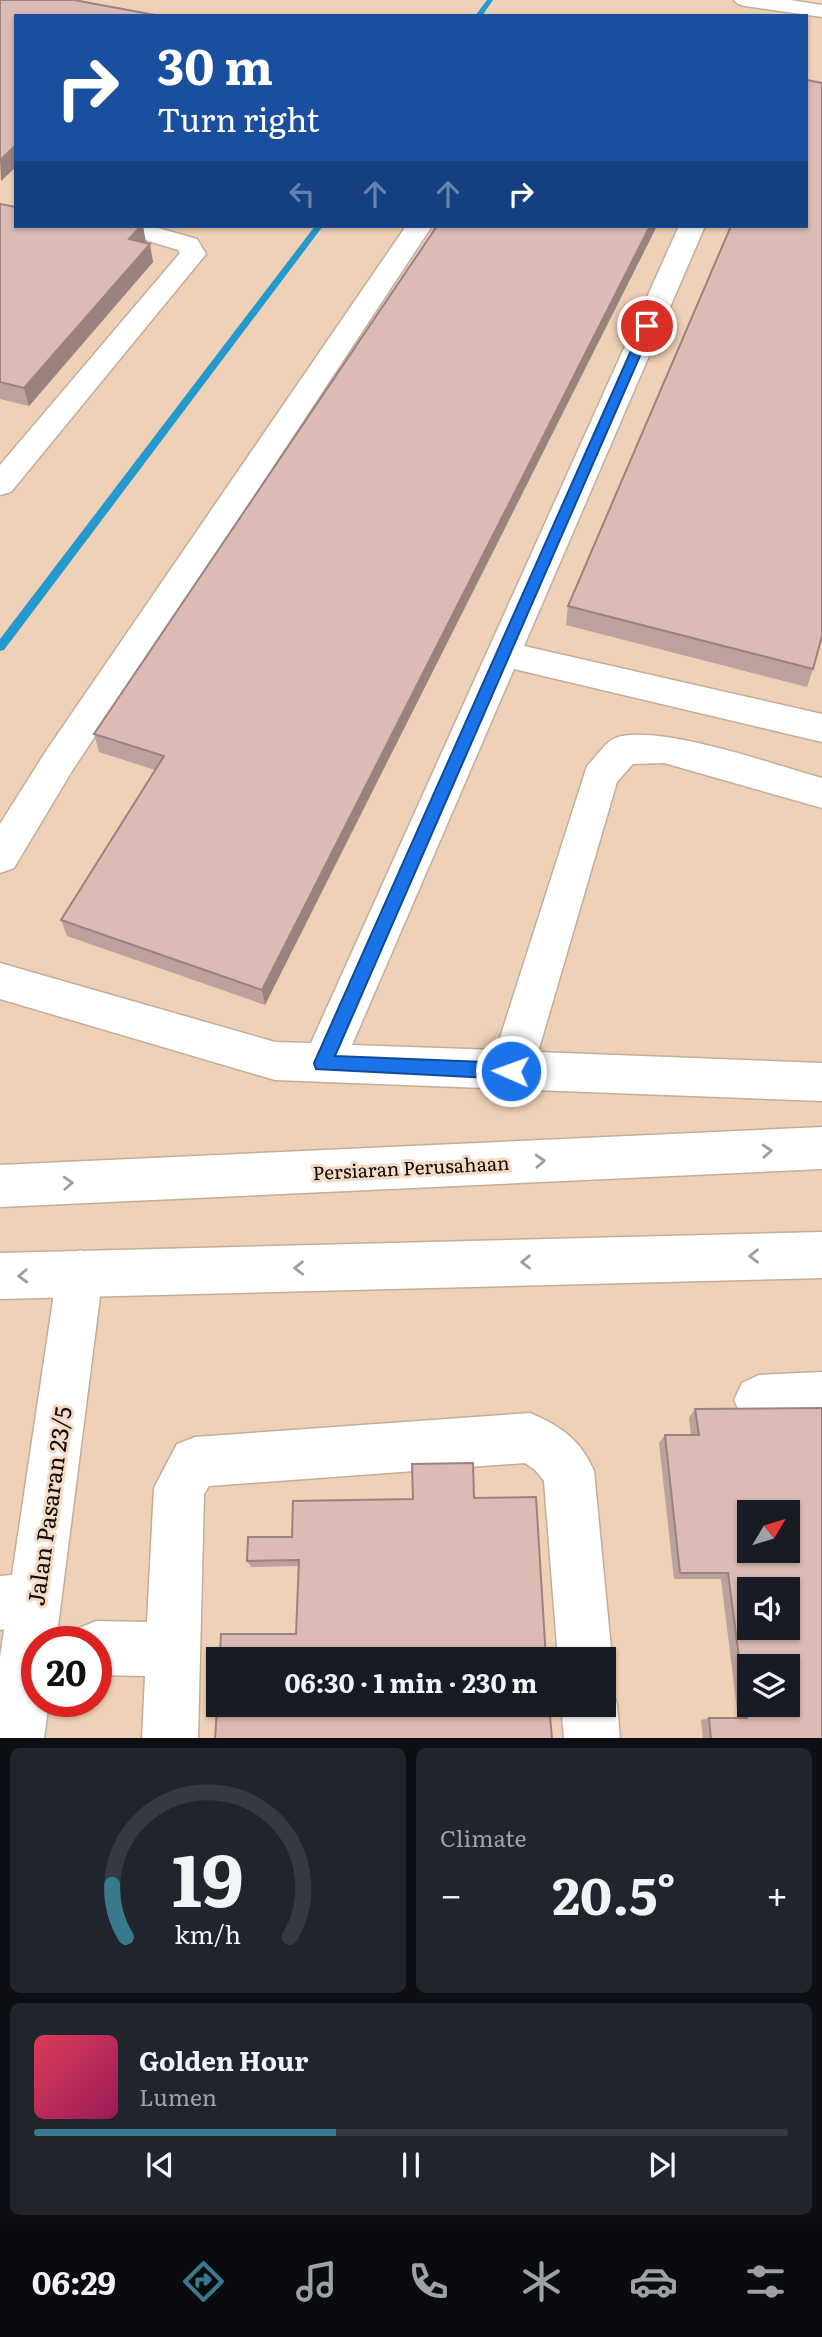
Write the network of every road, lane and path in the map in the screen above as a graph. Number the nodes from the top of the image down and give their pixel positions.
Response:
1 (745, 0) edge
2 (822, 11) edge
3 (137, 228) edge
4 (418, 228) edge
5 (691, 228) edge
6 (0, 485) edge
7 (503, 654) junction
8 (822, 728) edge
9 (822, 793) edge
10 (0, 857) edge
11 (0, 981) edge
12 (323, 1063) junction
13 (511, 1071) junction
14 (822, 1082) edge
15 (822, 1148) edge
16 (0, 1186) edge
17 (822, 1255) edge
18 (80, 1273) junction
19 (0, 1276) edge
20 (822, 1397) edge
21 (759, 1400) dead end
22 (25, 1624) edge
23 (584, 1647) edge
24 (112, 1648) edge
25 (173, 1649) junction
26 (590, 1717) edge
27 (16, 1738) edge
28 (170, 1738) edge
29 (592, 1738) edge

1 - 2 main road
3 - 6 main road
4 - 10 main road
5 - 7 main road
7 - 8 main road
7 - 12 main road
9 - 13 main road
11 - 12 main road
12 - 13 main road
13 - 14 main road
16 -> 15 main road, Persiaran Perusahaan
17 -> 18 main road
18 -> 19 main road
18 - 22 main road, Jalan Pasaran 23/5
20 - 21 main road
22 - 27 main road, Jalan Pasaran 23/5
23 - 25 main road
24 - 25 main road
25 - 28 main road
26 - 29 main road

